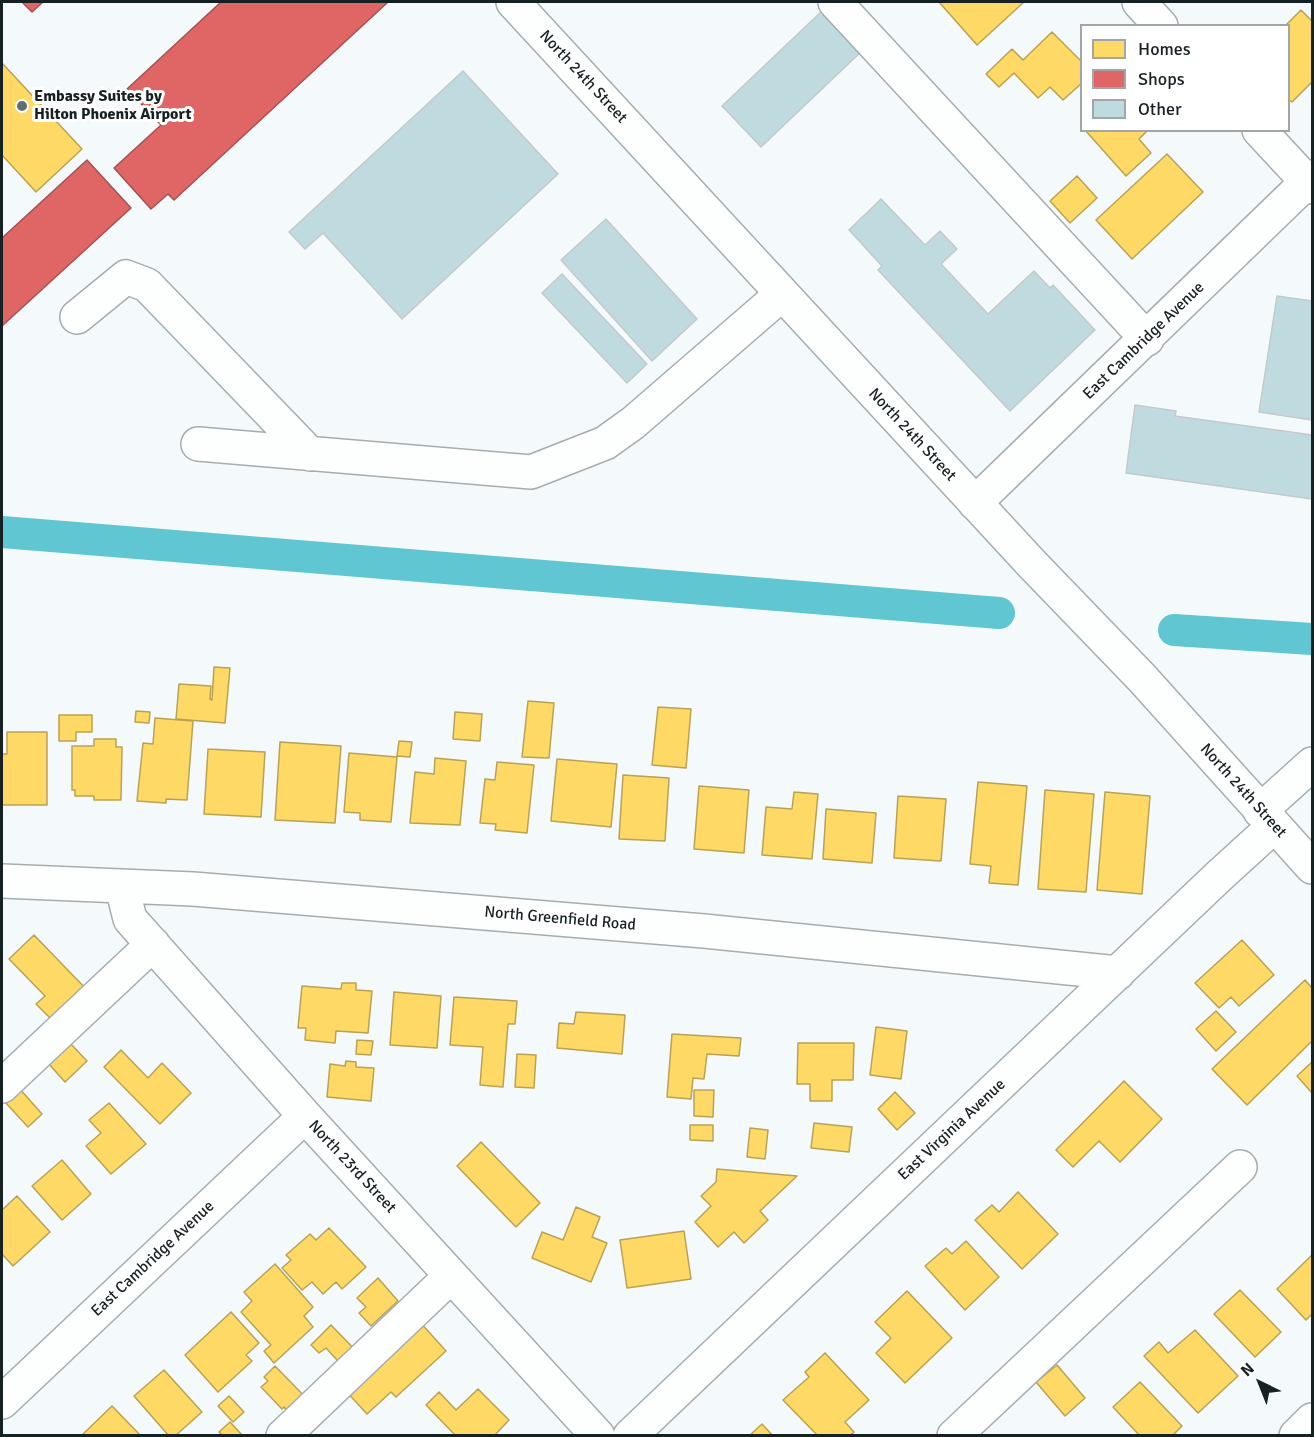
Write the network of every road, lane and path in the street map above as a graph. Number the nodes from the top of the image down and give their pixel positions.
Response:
1 (513, 2) edge
2 (835, 2) edge
3 (1139, 2) edge
4 (1159, 24) edge
5 (1261, 132) edge
6 (1311, 182) edge
7 (782, 294) junction
8 (76, 317) dead end
9 (1147, 339) junction
10 (198, 444) dead end
11 (310, 453) junction
12 (975, 504) junction
13 (1312, 764) edge
14 (1267, 818) junction
15 (1312, 867) edge
16 (2, 881) edge
17 (122, 887) junction
18 (153, 944) junction
19 (1118, 973) junction
20 (2, 1086) edge
21 (305, 1116) junction
22 (1240, 1167) dead end
23 (452, 1276) junction
24 (2, 1402) edge
25 (1312, 1420) edge
26 (284, 1436) edge
27 (598, 1436) edge
28 (630, 1436) edge
29 (954, 1436) edge
30 (1296, 1436) edge

1 - 7 street, North 24th Street
2 - 9 street
3 - 4 street
5 - 6 street
6 - 9 street, East Cambridge Avenue
7 - 11 street
7 - 12 street, North 24th Street
8 - 11 street
9 - 12 street, East Cambridge Avenue
10 - 11 street
12 - 14 street, North 24th Street
13 - 14 street, East Virginia Avenue
14 - 15 street, North 24th Street
14 - 19 street, East Virginia Avenue
16 - 17 street, North Greenfield Road
17 - 18 street, North 23rd Street
17 - 19 street, North Greenfield Road
18 - 20 street
18 - 21 street, North 23rd Street
19 - 28 street, East Virginia Avenue
21 - 23 street, North 23rd Street
21 - 24 street, East Cambridge Avenue
22 - 29 street
23 - 26 street
23 - 27 street, North 23rd Street
25 - 30 street

